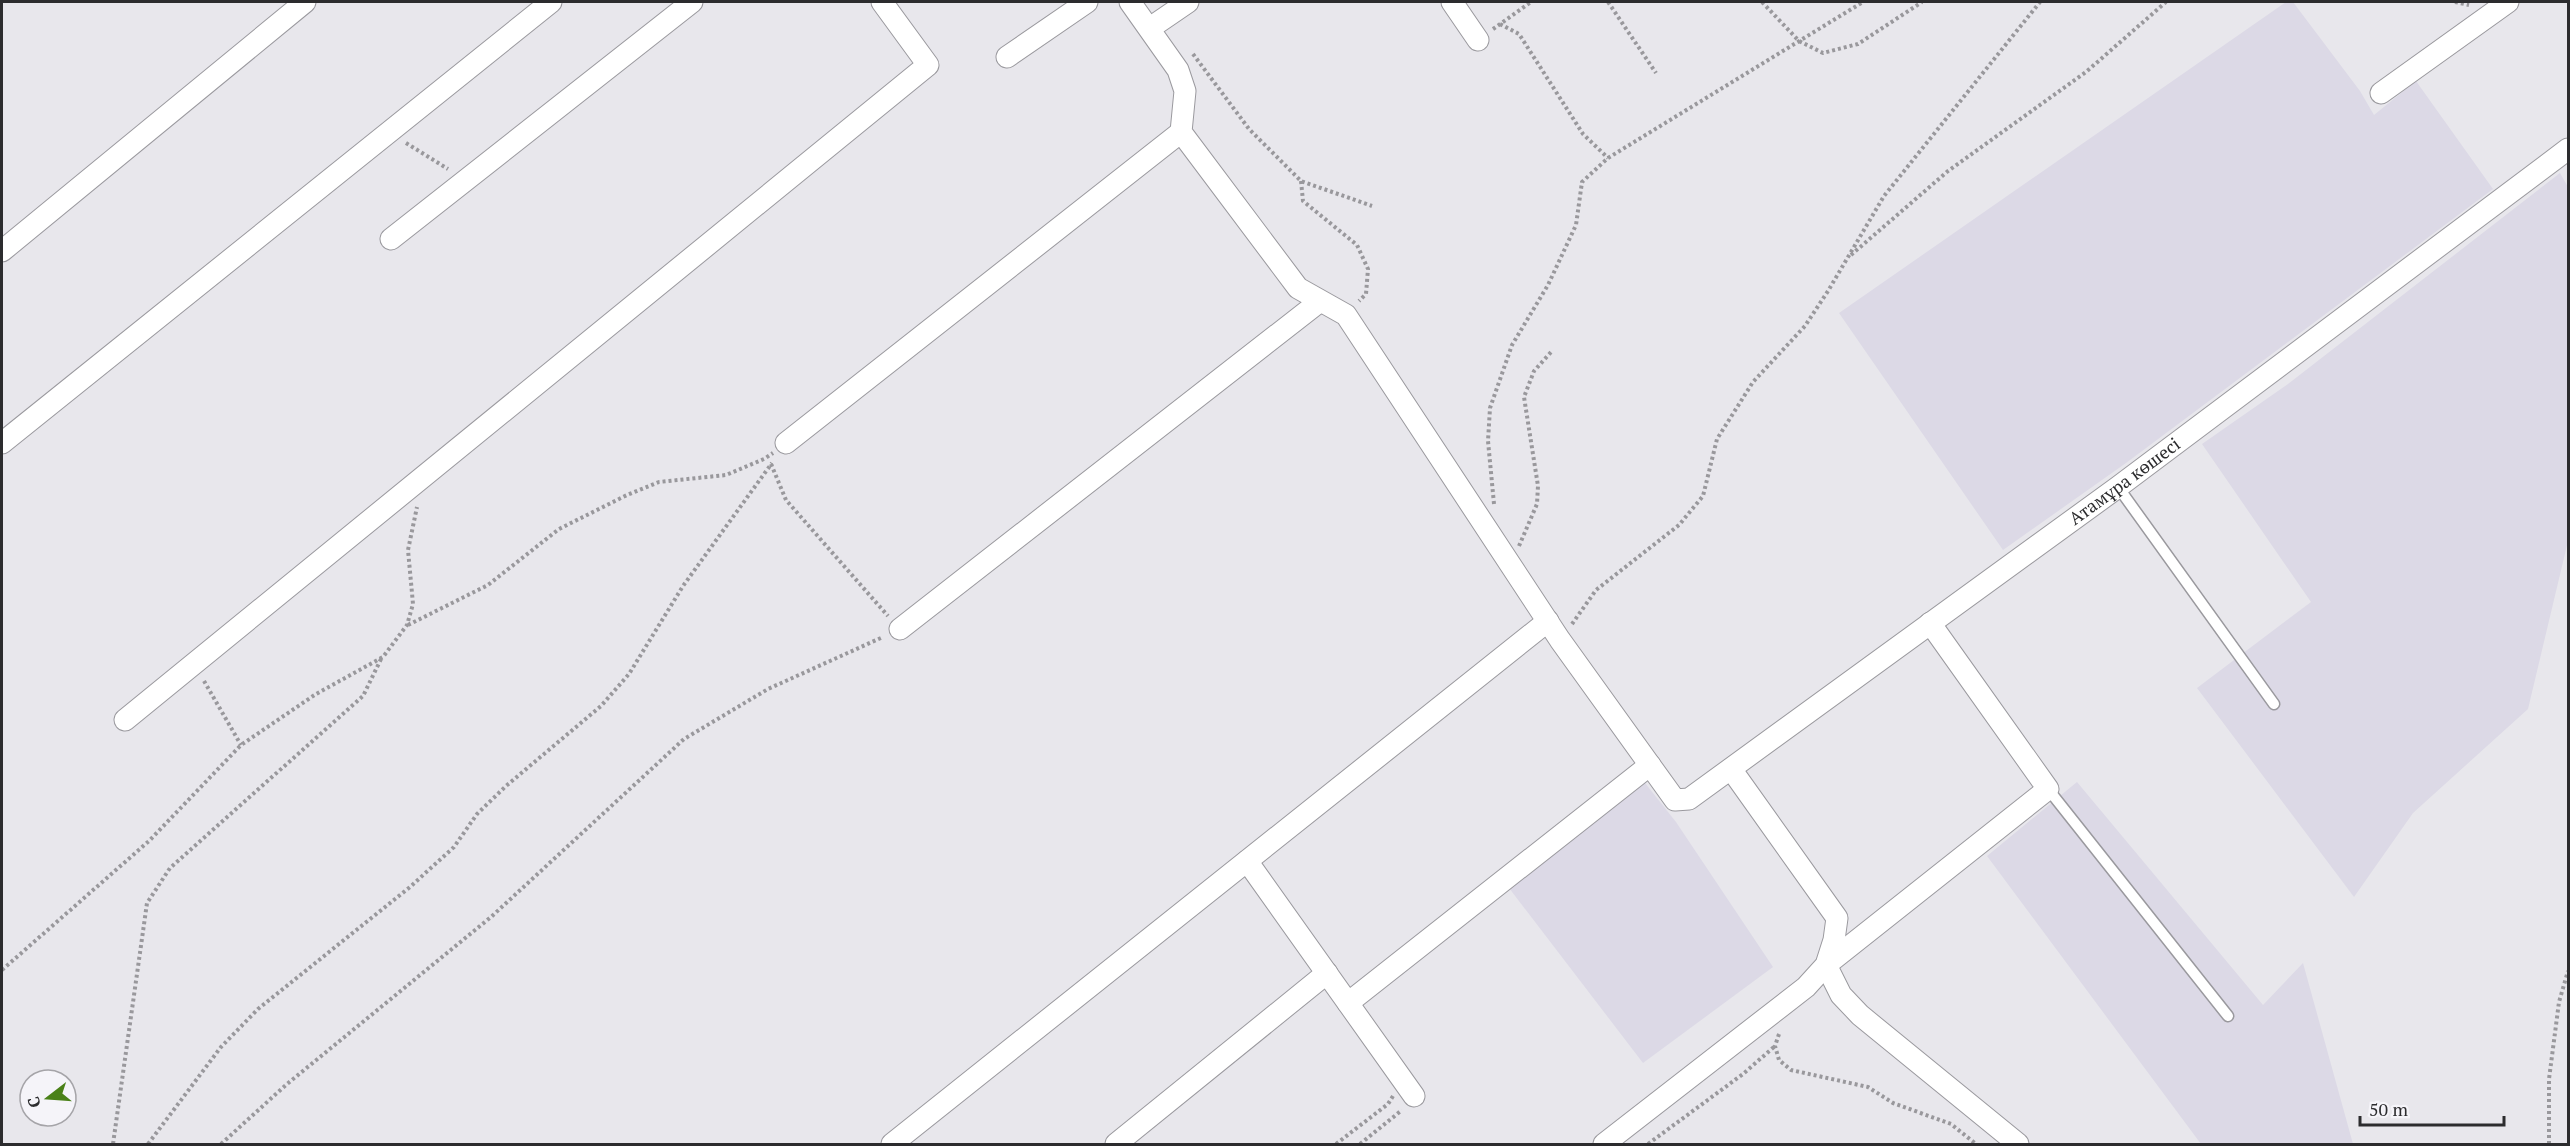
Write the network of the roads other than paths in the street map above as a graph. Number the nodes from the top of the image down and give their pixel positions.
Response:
1 (305, 2) edge
2 (551, 2) edge
3 (692, 2) edge
4 (882, 2) edge
5 (1087, 2) edge
6 (1130, 2) edge
7 (1188, 2) edge
8 (1452, 2) edge
9 (2508, 2) edge
10 (1150, 28) junction
11 (1478, 40) road end
12 (1006, 57) dead end
13 (2381, 93) dead end
14 (1181, 132) junction
15 (2568, 148) edge
16 (391, 239) dead end
17 (2, 251) edge
18 (1319, 302) junction
19 (2, 443) edge
20 (786, 443) road end
21 (2118, 487) junction
22 (1548, 621) junction
23 (1930, 622) junction
24 (900, 629) road end
25 (2274, 704) dead end
26 (125, 720) dead end
27 (1650, 765) junction
28 (1731, 769) junction
29 (2048, 789) junction
30 (1247, 861) junction
31 (1826, 965) junction
32 (1327, 973) junction
33 (1348, 1003) junction
34 (2228, 1016) dead end
35 (1409, 1089) road end
36 (892, 1144) edge
37 (1116, 1144) edge
38 (1604, 1144) edge
39 (2018, 1144) edge

1 - 17 street
2 - 19 street
3 - 16 street
4 - 26 street
5 - 12 street
6 - 10 street
7 - 10 street
8 - 11 street
9 - 13 street
10 - 14 street
14 - 18 street
14 - 20 street
15 - 21 street, Атамұра көшесі
18 - 22 street
18 - 24 street
21 - 23 street, Атамұра көшесі
21 - 25 lane
22 - 27 street
22 - 30 street
23 - 28 street, Атамұра көшесі
23 - 29 street
27 - 28 street, Атамұра көшесі
27 - 33 street
28 - 31 street
29 - 31 street
29 - 34 lane
30 - 32 street
30 - 36 street
31 - 38 street
31 - 39 street
32 - 33 street
32 - 37 street
33 - 35 street

